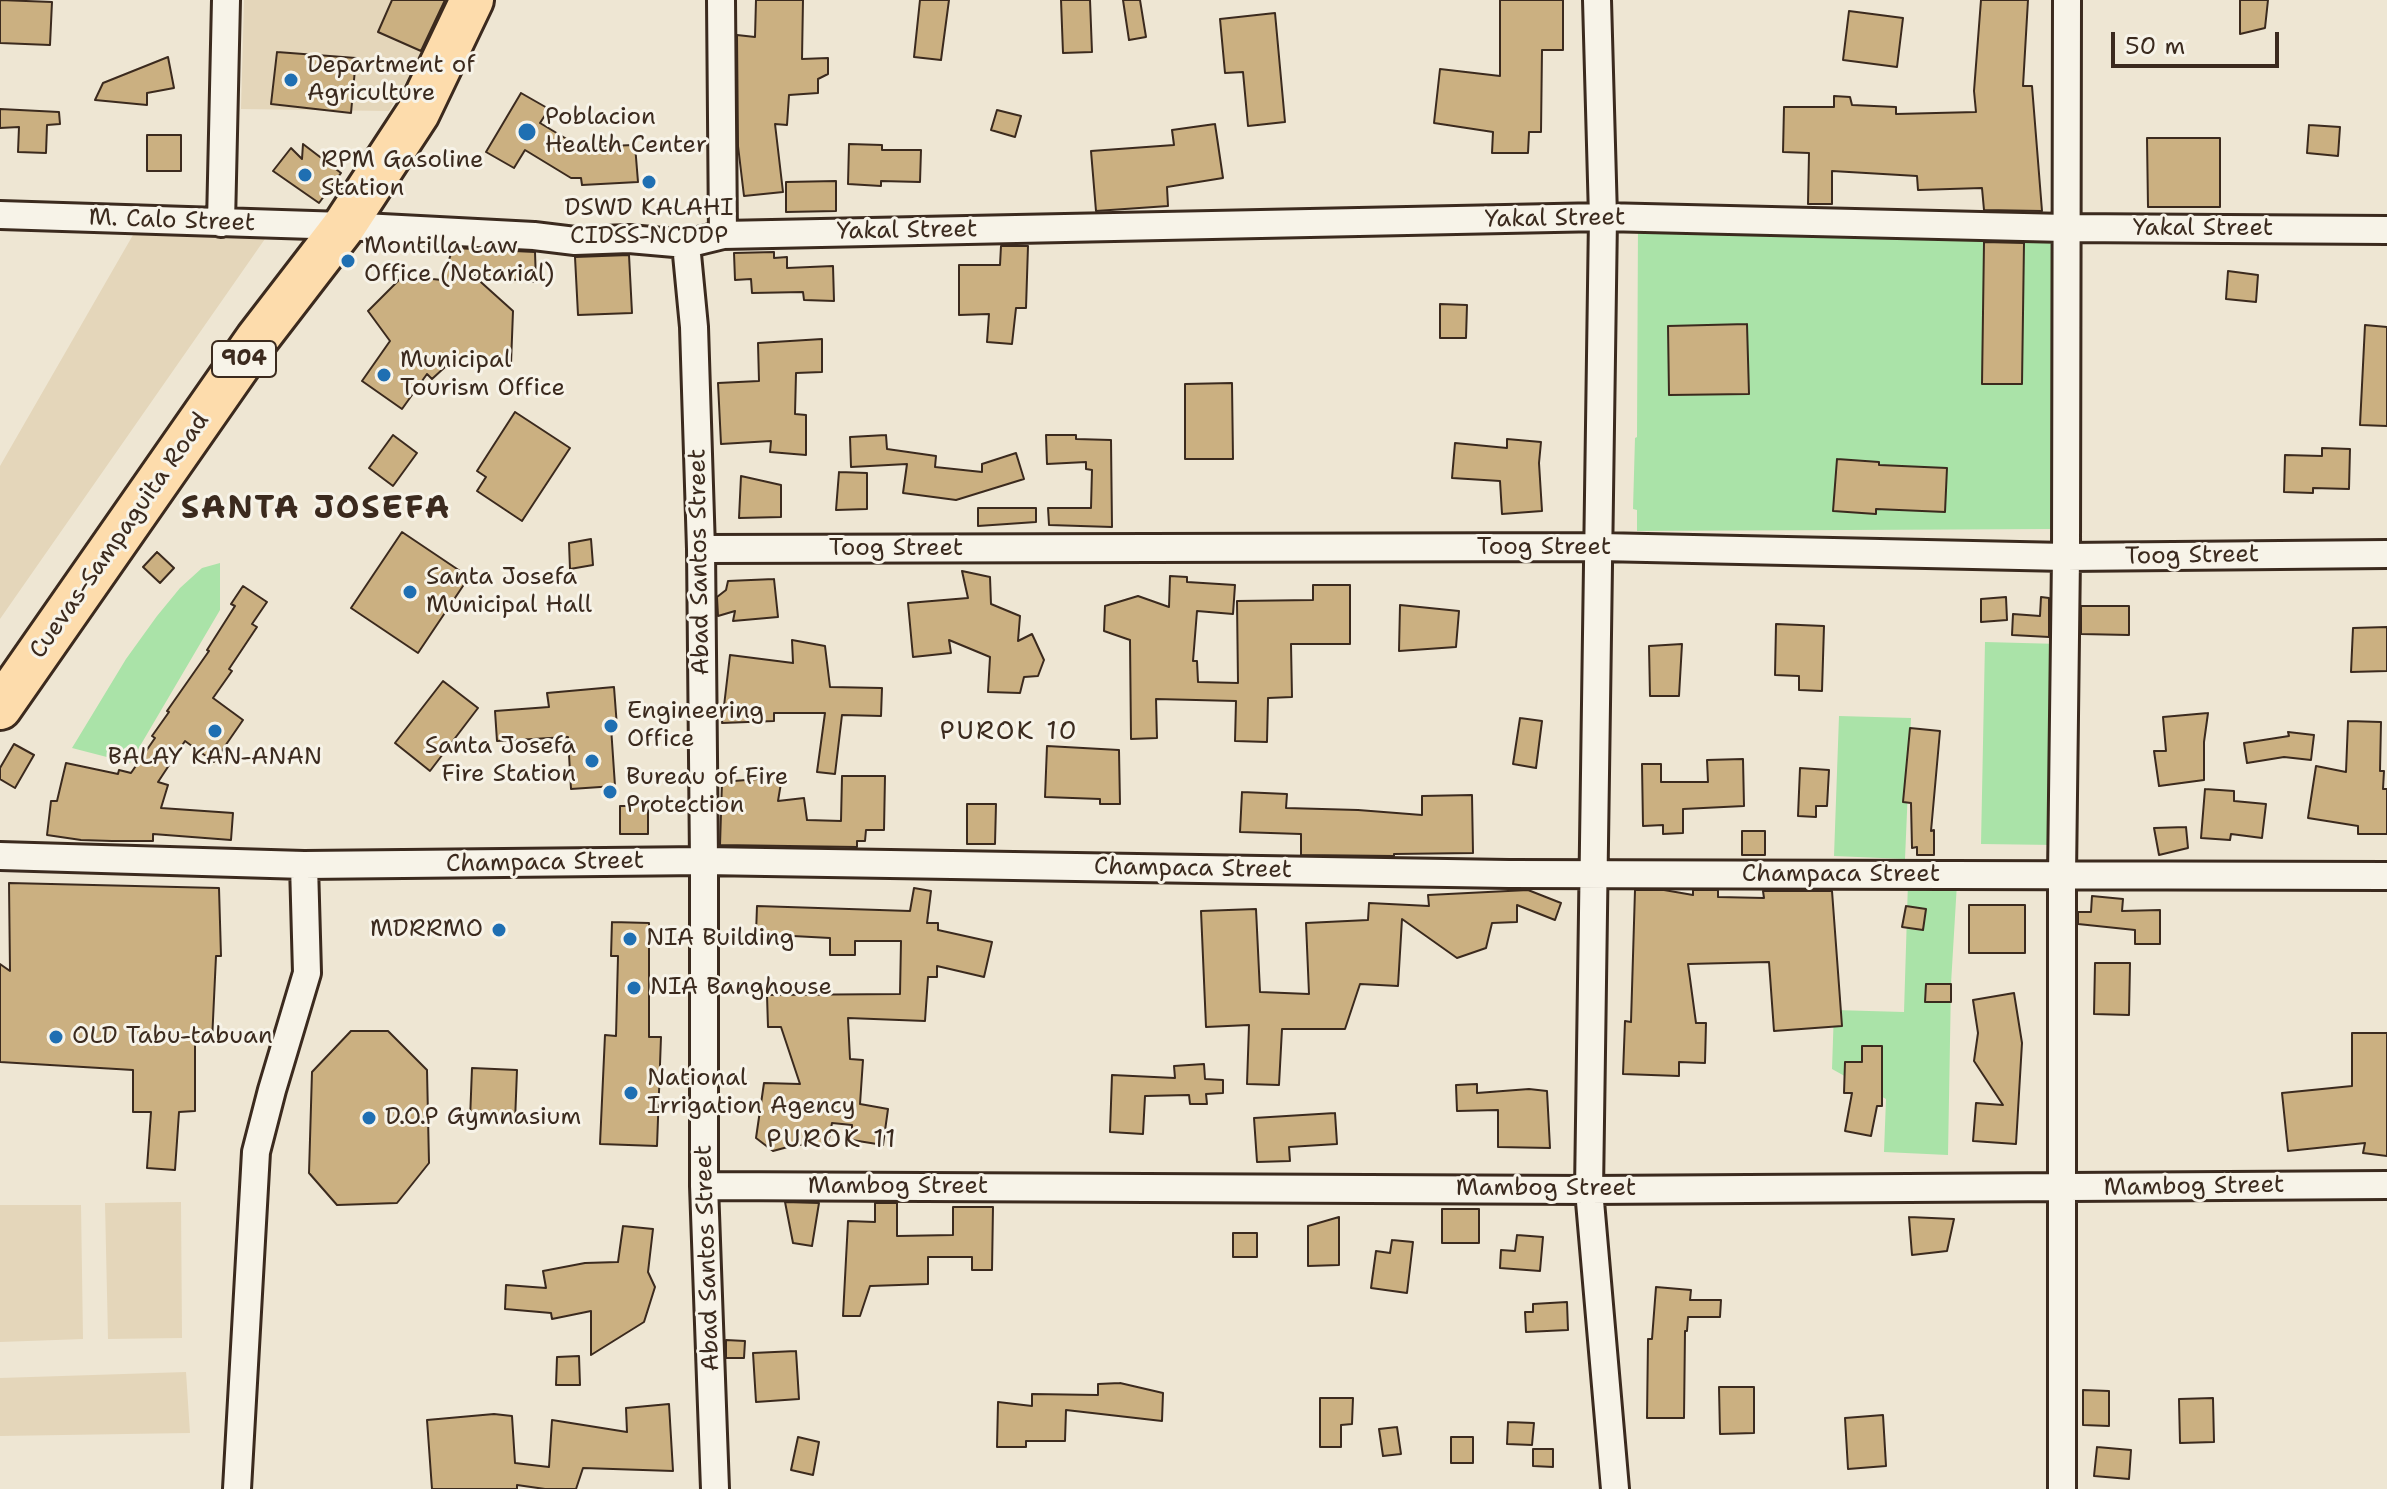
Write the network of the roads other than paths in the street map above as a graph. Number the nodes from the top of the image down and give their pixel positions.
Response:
1 (226, 0) edge
2 (472, 0) edge
3 (721, 0) edge
4 (1597, 0) edge
5 (2067, 0) edge
6 (0, 215) edge
7 (1603, 217) junction
8 (221, 223) junction
9 (344, 226) junction
10 (2065, 228) junction
11 (2387, 230) edge
12 (723, 235) junction
13 (686, 244) junction
14 (1600, 547) junction
15 (701, 549) junction
16 (2387, 554) edge
17 (2066, 557) junction
18 (0, 708) edge
19 (0, 856) edge
20 (704, 861) junction
21 (304, 865) junction
22 (1592, 875) junction
23 (2062, 875) junction
24 (2387, 876) edge
25 (2387, 1185) edge
26 (704, 1186) junction
27 (2062, 1188) junction
28 (1589, 1190) junction
29 (237, 1489) edge
30 (715, 1489) edge
31 (1615, 1489) edge
32 (2062, 1489) edge

1 - 8 street
2 - 9 main road, Cuevas-Sampaguita Road / 904
3 - 12 street
4 - 7 street
5 - 10 street
6 - 8 street, M. Calo Street
7 - 10 street, Yakal Street
7 - 12 street, Yakal Street
7 - 14 street
8 - 9 street, M. Calo Street
9 - 13 street
9 - 18 main road, Cuevas-Sampaguita Road / 904
10 - 11 street, Yakal Street
10 - 17 street
12 - 13 street
13 - 15 street, Abad Santos Street
14 - 15 street, Toog Street
14 - 17 street, Toog Street
14 - 22 street
15 - 20 street, Abad Santos Street
16 - 17 street, Toog Street
17 - 23 street
19 - 21 street, Champaca Street
20 - 21 street, Champaca Street
20 - 22 street, Champaca Street
20 - 26 street, Abad Santos Street
21 - 29 street
22 - 23 street, Champaca Street
22 - 28 street
23 - 24 street, Champaca Street
23 - 27 street
25 - 27 street, Mambog Street
26 - 28 street, Mambog Street
26 - 30 street, Abad Santos Street
27 - 28 street, Mambog Street
27 - 32 street
28 - 31 street

